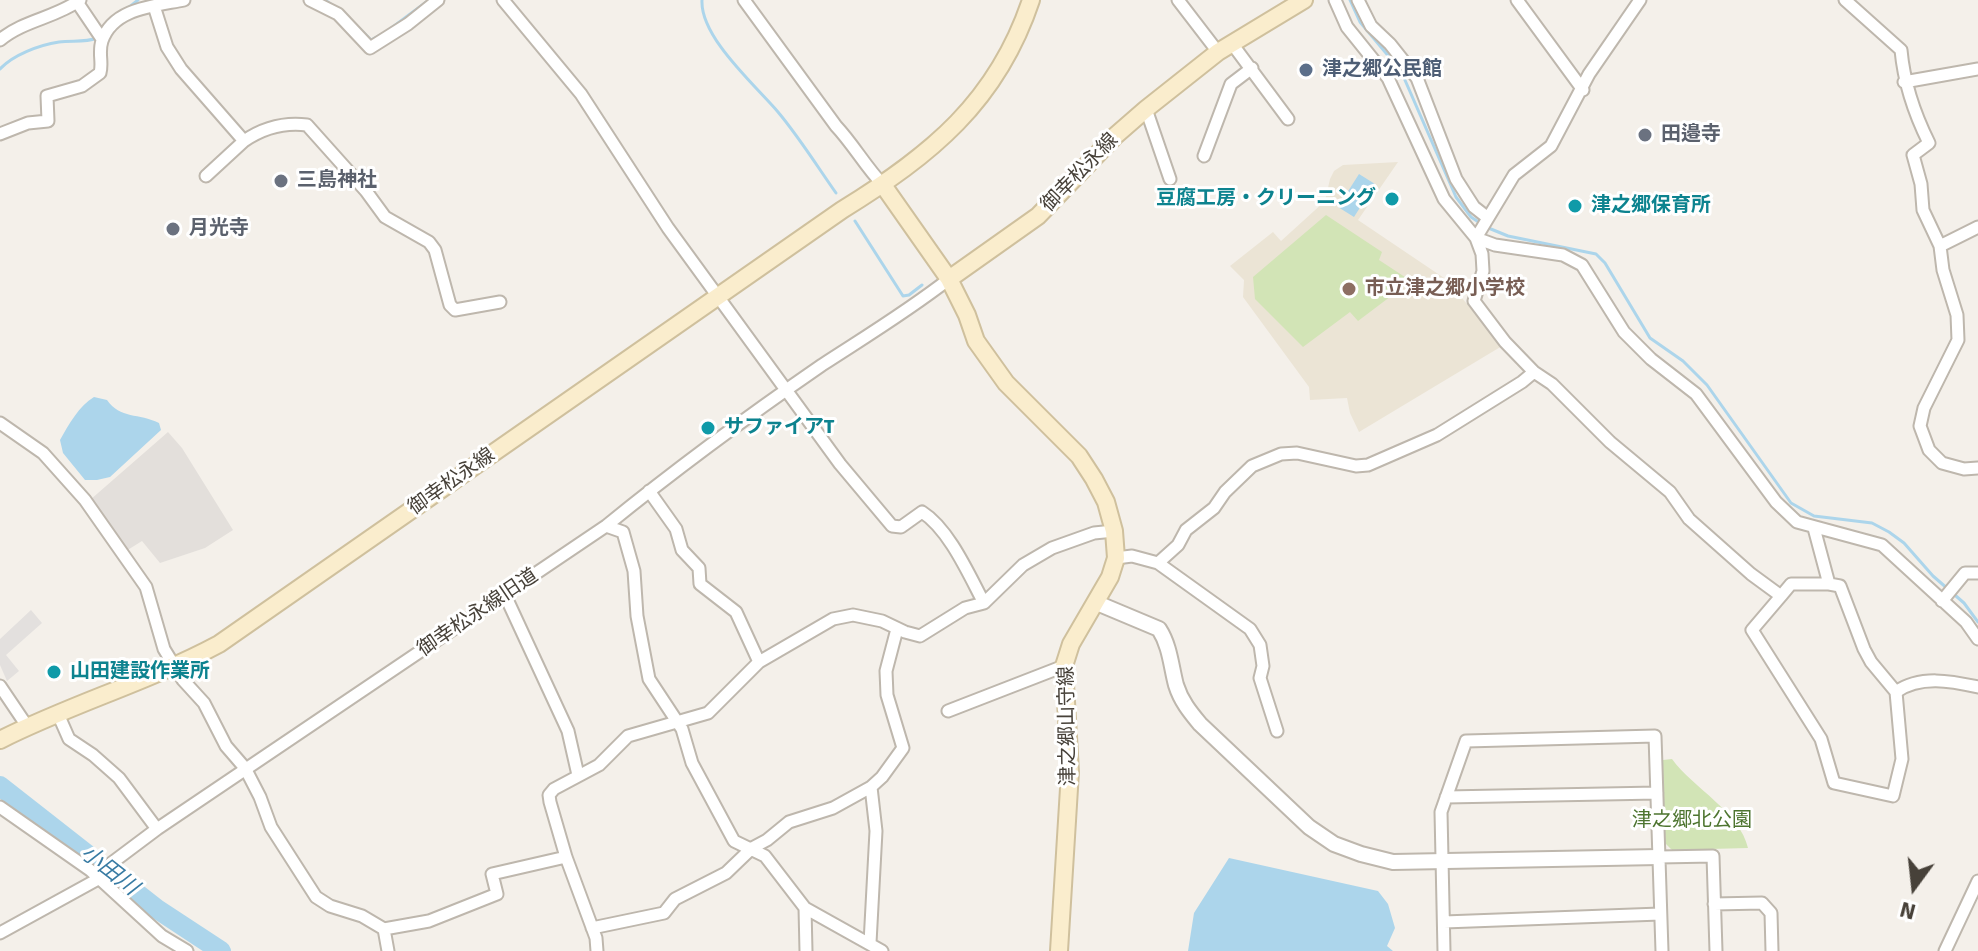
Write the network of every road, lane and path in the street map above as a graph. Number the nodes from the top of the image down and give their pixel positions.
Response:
1 (184, 0) edge
2 (310, 0) edge
3 (438, 0) edge
4 (503, 0) edge
5 (744, 0) edge
6 (1031, 0) edge
7 (1178, 0) edge
8 (1304, 0) edge
9 (1335, 0) edge
10 (1358, 0) edge
11 (1517, 0) edge
12 (1640, 0) edge
13 (1845, 0) edge
14 (79, 1) edge
15 (154, 6) junction
16 (100, 35) junction
17 (0, 40) edge
18 (1225, 48) junction
19 (1252, 68) junction
20 (1978, 69) edge
21 (1904, 82) junction
22 (1583, 90) junction
23 (1146, 109) junction
24 (1288, 119) dead end
25 (0, 134) edge
26 (244, 141) junction
27 (1440, 142) junction
28 (1422, 151) junction
29 (1204, 156) dead end
30 (206, 176) dead end
31 (1170, 179) dead end
32 (883, 185) junction
33 (1488, 218) junction
34 (1978, 227) edge
35 (1476, 238) junction
36 (1940, 246) junction
37 (949, 279) junction
38 (719, 296) junction
39 (500, 302) dead end
40 (1534, 372) junction
41 (787, 390) junction
42 (0, 423) edge
43 (1978, 468) edge
44 (649, 491) junction
45 (606, 526) junction
46 (1814, 528) junction
47 (1114, 531) junction
48 (1116, 558) junction
49 (1158, 563) junction
50 (1978, 573) edge
51 (1829, 584) junction
52 (505, 595) junction
53 (1781, 596) junction
54 (1942, 601) junction
55 (984, 603) junction
56 (1097, 603) junction
57 (897, 629) junction
58 (1978, 639) edge
59 (759, 662) junction
60 (1064, 666) junction
61 (175, 667) junction
62 (0, 686) edge
63 (1978, 687) edge
64 (1896, 692) junction
65 (948, 711) dead end
66 (58, 714) junction
67 (678, 722) junction
68 (27, 726) junction
69 (1277, 731) dead end
70 (0, 740) edge
71 (245, 768) junction
72 (578, 775) junction
73 (871, 787) junction
74 (1657, 793) junction
75 (1446, 797) junction
76 (0, 807) edge
77 (157, 829) junction
78 (752, 848) junction
79 (566, 857) junction
80 (1659, 857) junction
81 (1442, 862) junction
82 (104, 873) junction
83 (1978, 881) edge
84 (1714, 904) junction
85 (805, 908) junction
86 (1660, 914) junction
87 (1444, 922) junction
88 (592, 928) junction
89 (384, 929) junction
90 (0, 933) edge
91 (870, 943) junction
92 (187, 951) edge
93 (388, 951) edge
94 (597, 951) edge
95 (806, 951) edge
96 (882, 951) edge
97 (1059, 951) edge
98 (1444, 951) edge
99 (1662, 951) edge
100 (1716, 951) edge
101 (1772, 951) edge
102 (1945, 951) edge

1 - 15 street
2 - 3 street
4 - 38 street
5 - 32 street
6 - 32 main road, 御幸松永線
7 - 18 street
8 - 18 main road, 御幸松永線
9 - 28 street
10 - 27 street
11 - 22 street
12 - 22 street
13 - 21 street
14 - 16 street
14 - 17 street
15 - 16 street
15 - 26 street
16 - 25 street
18 - 19 street
18 - 23 main road, 御幸松永線
19 - 24 street
19 - 29 street
20 - 21 street
21 - 36 street
22 - 33 street
23 - 31 street
23 - 37 main road, 御幸松永線
26 - 30 street
26 - 39 street
27 - 28 street
27 - 33 street
28 - 35 street
32 - 37 main road
32 - 38 main road, 御幸松永線
33 - 35 street
34 - 36 street
35 - 40 street
35 - 46 street
36 - 43 street
37 - 41 street, 御幸松永線旧道
37 - 47 main road, 津之郷山守線
38 - 41 street
38 - 61 main road, 御幸松永線
40 - 49 street
40 - 53 street
41 - 44 street, 御幸松永線旧道
41 - 55 street
42 - 61 street
44 - 45 street, 御幸松永線旧道
44 - 59 street
45 - 52 street, 御幸松永線旧道
45 - 67 street
46 - 51 street
46 - 54 street
47 - 48 main road, 津之郷山守線
47 - 55 street
48 - 49 street
48 - 56 main road, 津之郷山守線
49 - 69 street
50 - 54 street
51 - 53 street
51 - 64 street
52 - 71 street, 御幸松永線旧道
52 - 72 street
53 - 64 street
54 - 58 street
55 - 57 street
56 - 60 main road, 津之郷山守線
56 - 81 street
57 - 59 street
57 - 73 street
59 - 67 street
60 - 65 street
60 - 97 main road, 津之郷山守線
61 - 66 main road, 御幸松永線
61 - 71 street
62 - 68 street
63 - 64 street
66 - 68 main road, 御幸松永線
66 - 77 street
67 - 72 street
67 - 78 street
68 - 70 main road, 御幸松永線
71 - 77 street, 御幸松永線旧道
71 - 89 street
72 - 79 street
73 - 78 street
73 - 91 street
74 - 75 street
74 - 75 street
74 - 80 street
75 - 81 street
76 - 82 street
77 - 82 street, 御幸松永線旧道
78 - 85 street
78 - 88 street
79 - 88 street
79 - 89 street
80 - 81 street
80 - 84 street
80 - 86 street
81 - 87 street
82 - 90 street, 御幸松永線旧道
82 - 92 street
83 - 102 street
84 - 100 street
84 - 101 street
85 - 91 street
85 - 95 street
86 - 87 street
86 - 99 street
87 - 98 street
88 - 94 street
89 - 93 street
91 - 96 street

